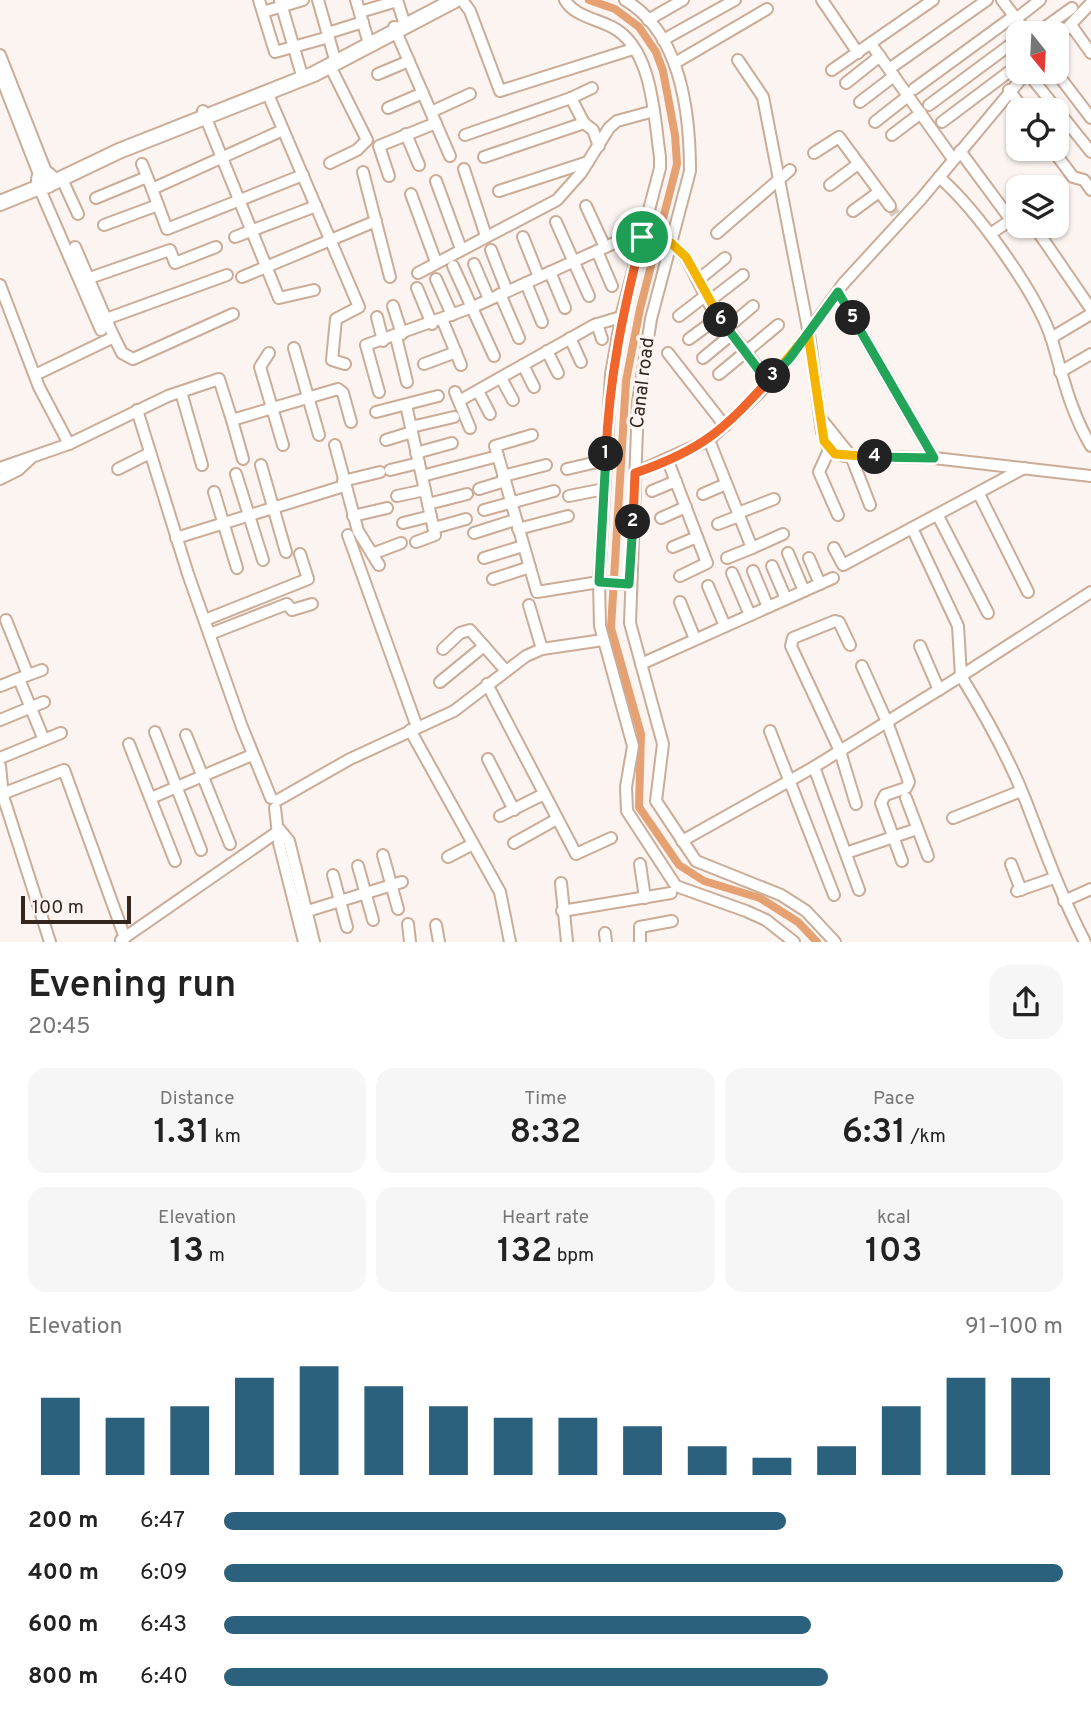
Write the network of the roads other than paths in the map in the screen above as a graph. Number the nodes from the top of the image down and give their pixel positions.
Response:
1 (259, 0) edge
2 (303, 0) edge
3 (318, 0) edge
4 (356, 0) edge
5 (397, 0) edge
6 (441, 0) edge
7 (455, 0) edge
8 (462, 0) edge
9 (565, 0) edge
10 (625, 0) edge
11 (683, 0) edge
12 (734, 0) edge
13 (822, 0) edge
14 (933, 0) edge
15 (987, 0) edge
16 (1002, 0) edge
17 (1041, 0) edge
18 (281, 3) edge
19 (1091, 4) edge
20 (1072, 8) dead end
21 (767, 9) dead end
22 (262, 12) junction
23 (361, 17) junction
24 (1015, 17) junction
25 (648, 20) junction
26 (1018, 21) edge
27 (1054, 21) edge
28 (1071, 25) joint
29 (400, 27) junction
30 (328, 35) junction
31 (368, 40) junction
32 (663, 40) junction
33 (871, 44) junction
34 (1006, 48) edge
35 (294, 49) junction
36 (633, 49) junction
37 (858, 53) junction
38 (1091, 53) edge
39 (0, 55) edge
40 (880, 56) junction
41 (738, 60) dead end
42 (332, 61) junction
43 (409, 61) junction
44 (675, 62) junction
45 (832, 70) dead end
46 (300, 72) junction
47 (891, 73) junction
48 (0, 74) edge
49 (378, 74) dead end
50 (1006, 74) edge
51 (846, 83) dead end
52 (1015, 84) edge
53 (1037, 84) edge
54 (1065, 84) edge
55 (592, 88) dead end
56 (1009, 90) junction
57 (267, 92) junction
58 (911, 92) junction
59 (423, 93) junction
60 (470, 94) dead end
61 (571, 98) junction
62 (1015, 98) edge
63 (860, 102) dead end
64 (929, 105) dead end
65 (388, 108) dead end
66 (653, 111) junction
67 (920, 113) junction
68 (204, 114) junction
69 (433, 117) junction
70 (1091, 118) edge
71 (875, 122) dead end
72 (942, 122) dead end
73 (583, 123) junction
74 (283, 130) junction
75 (406, 134) junction
76 (465, 135) dead end
77 (892, 135) dead end
78 (599, 146) junction
79 (1091, 152) edge
80 (814, 153) dead end
81 (957, 155) junction
82 (450, 156) dead end
83 (484, 157) dead end
84 (222, 158) junction
85 (1061, 161) edge
86 (588, 162) junction
87 (330, 163) dead end
88 (142, 164) dead end
89 (858, 164) junction
90 (419, 165) dead end
91 (464, 169) dead end
92 (790, 170) dead end
93 (1091, 171) edge
94 (363, 172) dead end
95 (303, 175) junction
96 (389, 176) dead end
97 (147, 177) junction
98 (939, 177) junction
99 (1080, 179) junction
100 (779, 180) junction
101 (47, 181) junction
102 (436, 181) dead end
103 (830, 185) dead end
104 (152, 189) junction
105 (1091, 190) edge
106 (499, 191) dead end
107 (879, 192) junction
108 (411, 194) dead end
109 (0, 197) edge
110 (96, 198) dead end
111 (239, 201) junction
112 (0, 203) edge
113 (158, 205) junction
114 (316, 206) junction
115 (586, 206) dead end
116 (1006, 208) edge
117 (853, 211) dead end
118 (78, 214) dead end
119 (896, 214) junction
120 (376, 221) junction
121 (556, 222) dead end
122 (1006, 224) edge
123 (104, 225) dead end
124 (251, 231) junction
125 (717, 233) dead end
126 (990, 234) junction
127 (486, 236) junction
128 (235, 237) dead end
129 (523, 237) dead end
130 (642, 237) junction
131 (1042, 238) edge
132 (331, 240) junction
133 (670, 242) junction
134 (75, 247) dead end
135 (216, 247) dead end
136 (461, 249) junction
137 (601, 249) junction
138 (491, 250) dead end
139 (725, 258) dead end
140 (574, 261) junction
141 (436, 262) junction
142 (474, 264) dead end
143 (453, 266) dead end
144 (266, 267) junction
145 (418, 273) dead end
146 (545, 274) junction
147 (227, 275) dead end
148 (743, 275) dead end
149 (242, 277) dead end
150 (390, 277) dead end
151 (436, 279) dead end
152 (85, 280) junction
153 (698, 280) junction
154 (526, 283) junction
155 (0, 285) edge
156 (612, 286) dead end
157 (417, 288) dead end
158 (314, 290) dead end
159 (838, 292) junction
160 (499, 295) junction
161 (589, 296) dead end
162 (707, 299) junction
163 (393, 306) dead end
164 (753, 306) dead end
165 (473, 307) junction
166 (565, 308) dead end
167 (1091, 311) edge
168 (233, 314) dead end
169 (679, 316) dead end
170 (377, 317) dead end
171 (621, 317) junction
172 (719, 317) junction
173 (106, 319) junction
174 (442, 319) junction
175 (542, 322) dead end
176 (597, 324) junction
177 (778, 325) dead end
178 (101, 330) dead end
179 (729, 331) junction
180 (808, 334) junction
181 (399, 335) junction
182 (114, 337) junction
183 (519, 338) dead end
184 (570, 338) junction
185 (1051, 338) junction
186 (602, 339) dead end
187 (689, 339) dead end
188 (383, 341) junction
189 (294, 348) dead end
190 (547, 351) junction
191 (456, 352) junction
192 (269, 353) dead end
193 (668, 353) dead end
194 (746, 353) junction
195 (1091, 354) edge
196 (494, 356) dead end
197 (703, 358) dead end
198 (581, 362) dead end
199 (345, 364) dead end
200 (424, 364) dead end
201 (461, 365) dead end
202 (523, 365) junction
203 (1060, 372) junction
204 (558, 373) dead end
205 (719, 374) dead end
206 (35, 375) junction
207 (501, 378) junction
208 (407, 382) dead end
209 (768, 382) junction
210 (534, 387) dead end
211 (181, 391) junction
212 (478, 391) junction
213 (379, 392) dead end
214 (438, 396) dead end
215 (308, 397) junction
216 (513, 400) dead end
217 (406, 405) junction
218 (271, 408) junction
219 (137, 410) junction
220 (376, 412) dead end
221 (490, 414) dead end
222 (454, 417) dead end
223 (232, 420) junction
224 (823, 421) junction
225 (351, 422) dead end
226 (725, 426) junction
227 (470, 428) dead end
228 (411, 430) junction
229 (532, 435) dead end
230 (319, 436) dead end
231 (386, 440) dead end
232 (709, 440) junction
233 (1089, 440) edge
234 (452, 443) dead end
235 (68, 444) junction
236 (283, 445) dead end
237 (335, 445) dead end
238 (829, 450) junction
239 (150, 453) junction
240 (498, 456) junction
241 (851, 456) junction
242 (31, 458) junction
243 (417, 458) junction
244 (934, 458) junction
245 (243, 459) dead end
246 (606, 460) junction
247 (668, 461) junction
248 (202, 465) dead end
249 (261, 465) dead end
250 (546, 465) dead end
251 (0, 468) edge
252 (1024, 468) junction
253 (118, 469) dead end
254 (567, 469) dead end
255 (635, 473) junction
256 (236, 474) dead end
257 (422, 476) junction
258 (1091, 476) edge
259 (0, 479) edge
260 (504, 479) junction
261 (676, 481) junction
262 (343, 483) junction
263 (726, 484) junction
264 (425, 489) junction
265 (478, 489) dead end
266 (604, 489) junction
267 (554, 491) dead end
268 (652, 491) dead end
269 (214, 492) dead end
270 (467, 494) dead end
271 (704, 494) dead end
272 (979, 494) junction
273 (397, 496) dead end
274 (569, 496) dead end
275 (774, 499) dead end
276 (510, 503) junction
277 (428, 504) junction
278 (870, 505) dead end
279 (686, 507) junction
280 (272, 508) junction
281 (387, 508) dead end
282 (484, 510) dead end
283 (248, 515) junction
284 (738, 515) junction
285 (838, 515) dead end
286 (353, 516) junction
287 (568, 516) dead end
288 (938, 516) junction
289 (661, 518) dead end
290 (466, 519) dead end
291 (433, 522) junction
292 (224, 523) junction
293 (404, 523) dead end
294 (718, 524) dead end
295 (517, 525) junction
296 (912, 528) junction
297 (474, 533) dead end
298 (783, 534) dead end
299 (348, 535) dead end
300 (697, 537) junction
301 (176, 538) junction
302 (416, 542) dead end
303 (401, 543) dead end
304 (523, 546) junction
305 (673, 547) dead end
306 (752, 548) junction
307 (834, 548) dead end
308 (286, 552) dead end
309 (300, 554) dead end
310 (372, 554) junction
311 (788, 554) dead end
312 (484, 558) dead end
313 (727, 558) dead end
314 (809, 558) dead end
315 (263, 560) dead end
316 (379, 565) dead end
317 (772, 566) dead end
318 (530, 567) junction
319 (237, 568) dead end
320 (753, 571) dead end
321 (732, 573) dead end
322 (680, 576) dead end
323 (833, 578) dead end
324 (493, 579) dead end
325 (601, 583) junction
326 (627, 584) junction
327 (820, 584) junction
328 (708, 586) dead end
329 (804, 591) junction
330 (1028, 592) dead end
331 (1091, 592) edge
332 (786, 599) junction
333 (680, 602) dead end
334 (312, 604) dead end
335 (529, 605) dead end
336 (768, 607) junction
337 (988, 613) dead end
338 (750, 615) junction
339 (6, 620) dead end
340 (205, 620) junction
341 (725, 626) junction
342 (210, 634) junction
343 (695, 639) junction
344 (603, 640) junction
345 (850, 645) dead end
346 (484, 646) junction
347 (920, 646) dead end
348 (443, 649) dead end
349 (542, 649) junction
350 (641, 664) junction
351 (862, 666) dead end
352 (42, 670) dead end
353 (506, 671) junction
354 (961, 676) junction
355 (23, 677) junction
356 (440, 682) dead end
357 (488, 684) junction
358 (0, 686) edge
359 (939, 690) junction
360 (44, 702) dead end
361 (30, 708) junction
362 (0, 720) edge
363 (887, 722) junction
364 (414, 729) junction
365 (770, 730) dead end
366 (155, 732) dead end
367 (61, 733) dead end
368 (186, 735) dead end
369 (44, 740) junction
370 (129, 744) dead end
371 (841, 751) junction
372 (253, 755) junction
373 (0, 758) edge
374 (488, 759) dead end
375 (0, 766) edge
376 (814, 767) junction
377 (203, 775) junction
378 (791, 781) junction
379 (176, 787) junction
380 (1021, 791) junction
381 (2, 794) junction
382 (544, 794) junction
383 (151, 798) junction
384 (906, 798) dead end
385 (275, 802) junction
386 (856, 804) dead end
387 (514, 810) junction
388 (500, 816) dead end
389 (953, 818) dead end
390 (558, 819) junction
391 (917, 829) junction
392 (279, 830) junction
393 (894, 837) junction
394 (611, 838) dead end
395 (682, 841) junction
396 (514, 842) dead end
397 (230, 844) dead end
398 (473, 844) junction
399 (201, 850) dead end
400 (846, 853) junction
401 (383, 855) dead end
402 (928, 856) dead end
403 (448, 857) dead end
404 (175, 861) dead end
405 (902, 861) dead end
406 (639, 864) dead end
407 (1011, 864) dead end
408 (358, 866) dead end
409 (333, 875) dead end
410 (1054, 878) junction
411 (396, 883) junction
412 (561, 883) dead end
413 (1091, 889) edge
414 (859, 890) dead end
415 (366, 893) junction
416 (671, 894) dead end
417 (835, 895) dead end
418 (645, 898) junction
419 (340, 901) junction
420 (1064, 901) junction
421 (398, 909) dead end
422 (562, 911) junction
423 (302, 913) junction
424 (373, 920) dead end
425 (672, 921) dead end
426 (408, 925) dead end
427 (436, 925) dead end
428 (347, 927) dead end
429 (122, 940) edge
430 (50, 942) edge
431 (303, 942) edge
432 (314, 942) edge
433 (410, 942) edge
434 (439, 942) edge
435 (510, 942) edge
436 (567, 942) edge
437 (640, 942) edge
438 (794, 942) edge
439 (835, 942) edge
440 (1086, 942) edge

1 - 22 street
2 - 18 street
3 - 30 street
4 - 23 street
5 - 23 street
5 - 29 street
6 - 29 main road
7 - 29 main road
8 - 36 street
9 - 36 street
10 - 25 street, Canal road
11 - 25 street
12 - 32 street
13 - 37 street
14 - 33 street
15 - 47 street
16 - 24 street
17 - 24 street
18 - 22 street
18 - 35 street
19 - 28 street
20 - 27 street
21 - 44 street
22 - 35 street
23 - 30 street
23 - 31 street
24 - 26 street
24 - 58 street
25 - 32 street, Canal road
28 - 38 street
29 - 31 main road
29 - 42 main road
29 - 43 street
30 - 35 street
30 - 42 street
31 - 42 main road
32 - 44 street, Canal road
33 - 37 street
33 - 40 street
34 - 64 street
35 - 46 street
36 - 66 street
37 - 45 street
39 - 101 street
40 - 47 street
40 - 51 street
41 - 100 street
42 - 46 main road
42 - 57 main road
42 - 87 street
43 - 49 street
43 - 59 street
44 - 133 street, Canal road
46 - 68 main road
47 - 58 street
47 - 63 street
48 - 101 street
50 - 72 street
52 - 56 street
53 - 79 street
54 - 70 street
55 - 61 street
56 - 62 street
56 - 81 street
57 - 68 main road
57 - 74 street
58 - 67 street
58 - 71 street
59 - 65 street
59 - 69 street
60 - 69 street
61 - 73 street
61 - 76 street
66 - 78 street
66 - 130 street
67 - 77 street
67 - 81 street
68 - 84 street
68 - 101 main road
69 - 75 street
69 - 82 street
73 - 78 street
73 - 83 street
74 - 84 street
74 - 95 street
75 - 90 street
75 - 96 street
78 - 86 street
80 - 89 street
81 - 98 street
81 - 116 street
84 - 104 street
84 - 111 street
85 - 99 street
86 - 106 street
86 - 127 street
88 - 97 street
89 - 103 street
89 - 107 street
91 - 127 street
92 - 100 street
93 - 99 street
94 - 120 street
95 - 111 street
95 - 114 street
97 - 104 street
97 - 110 street
98 - 119 street
98 - 126 street
99 - 105 street
100 - 125 street
100 - 180 street
101 - 109 main road
101 - 112 main road
101 - 118 street
101 - 152 street
102 - 136 street
104 - 113 street
107 - 117 street
107 - 119 street
108 - 141 street
111 - 113 street
111 - 124 street
113 - 123 street
114 - 124 street
114 - 132 street
115 - 137 street
119 - 159 street
120 - 132 street
120 - 150 street
121 - 140 street
122 - 126 street
124 - 128 street
124 - 144 street
126 - 185 street
127 - 136 street
129 - 146 street
130 - 133 street
130 - 137 street
130 - 171 street
131 - 167 street
132 - 144 street
132 - 199 street
133 - 153 street
133 - 255 street, Canal road
134 - 152 street
135 - 152 street
136 - 141 street
137 - 140 street
137 - 156 street
138 - 160 street
139 - 153 street
140 - 146 street
140 - 161 street
141 - 145 street
142 - 160 street
143 - 165 street
144 - 149 street
144 - 158 street
146 - 154 street
146 - 166 street
147 - 173 street
148 - 162 street
151 - 174 street
152 - 173 street
152 - 178 street
153 - 162 street
154 - 160 street
154 - 175 street
155 - 206 street
157 - 174 street
159 - 180 street
159 - 244 street
160 - 165 street
160 - 183 street
162 - 169 street
162 - 172 street
163 - 181 street
164 - 179 street
165 - 174 street
165 - 196 street
167 - 185 street
168 - 182 street
170 - 188 street
171 - 176 street
171 - 246 street
172 - 179 street
172 - 187 street
173 - 182 street
174 - 181 street
174 - 191 street
176 - 184 street
176 - 186 street
177 - 194 street
179 - 194 street
179 - 197 street
180 - 209 street
180 - 224 street
181 - 188 street
181 - 208 street
182 - 206 street
184 - 190 street
184 - 198 street
185 - 203 street
188 - 213 street
189 - 215 street
190 - 202 street
190 - 204 street
191 - 200 street
191 - 201 street
192 - 218 street
193 - 226 street
194 - 205 street
194 - 209 street
195 - 203 street
202 - 207 street
202 - 210 street
203 - 233 street
206 - 235 street
207 - 212 street
207 - 216 street
209 - 226 street
211 - 219 street
211 - 223 street
211 - 248 street
212 - 221 street
212 - 227 street
214 - 217 street
215 - 218 street
215 - 225 street
215 - 230 street
217 - 220 street
217 - 228 street
218 - 223 street
218 - 236 street
219 - 235 street
219 - 239 street
222 - 228 street
223 - 245 street
224 - 238 street
224 - 241 street
226 - 232 street
228 - 231 street
228 - 243 street
229 - 240 street
232 - 247 street
232 - 263 street
234 - 243 street
235 - 242 street
237 - 262 street
238 - 241 street
238 - 285 street
239 - 253 street
239 - 301 street
240 - 257 street
240 - 260 street
241 - 244 street
241 - 278 street
242 - 251 street
242 - 259 street
243 - 257 street
243 - 262 street
244 - 252 street
246 - 254 street
246 - 266 street
247 - 255 street
247 - 261 street
249 - 280 street
250 - 260 street
252 - 258 street
252 - 272 street
255 - 326 street, Canal road
256 - 283 street
257 - 264 street
260 - 265 street
260 - 276 street
261 - 268 street
261 - 279 street
262 - 280 street
262 - 286 street
263 - 271 street
263 - 284 street
264 - 273 street
264 - 277 street
266 - 274 street
266 - 325 street
267 - 276 street
269 - 292 street
270 - 277 street
272 - 288 street
272 - 330 street
275 - 284 street
276 - 282 street
276 - 295 street
277 - 291 street
279 - 289 street
279 - 300 street
280 - 283 street
280 - 308 street
281 - 286 street
283 - 292 street
283 - 315 street
284 - 294 street
284 - 306 street
286 - 310 street
287 - 295 street
288 - 296 street
288 - 337 street
290 - 291 street
291 - 293 street
291 - 302 street
292 - 301 street
292 - 319 street
295 - 297 street
295 - 304 street
296 - 307 street
296 - 354 street
298 - 306 street
299 - 364 street
300 - 305 street
300 - 322 street
301 - 340 street
303 - 310 street
304 - 312 street
304 - 318 street
306 - 313 street
309 - 340 street
310 - 316 street
311 - 329 street
314 - 327 street
317 - 332 street
318 - 324 street
318 - 325 street
320 - 336 street
321 - 338 street
323 - 327 street
325 - 326 street
325 - 344 street
326 - 350 street, Canal road
327 - 329 street
328 - 341 street
329 - 332 street
331 - 354 street
332 - 336 street
333 - 343 street
334 - 342 street
335 - 349 street
336 - 338 street
338 - 341 street
339 - 355 street
340 - 342 street
341 - 343 street
342 - 372 street
343 - 350 street
344 - 349 street
344 - 438 street
345 - 371 street
346 - 348 street
346 - 353 street
346 - 356 street
347 - 359 street
349 - 353 street
350 - 395 street, Canal road
351 - 363 street
352 - 355 street
353 - 357 street
354 - 359 street
354 - 380 street
355 - 358 street
355 - 361 street
357 - 364 street
357 - 382 street
359 - 363 street
360 - 361 street
361 - 362 street
361 - 369 street
363 - 371 street
363 - 393 street
364 - 385 street
364 - 398 street
365 - 378 street
366 - 379 street
367 - 369 street
368 - 377 street
369 - 373 street
370 - 383 street
371 - 376 street
371 - 386 street
372 - 377 street
372 - 385 street
374 - 387 street
375 - 381 street
376 - 378 street
376 - 400 street
377 - 379 street
377 - 397 street
378 - 395 street
378 - 417 street
379 - 383 street
379 - 399 street
380 - 389 street
380 - 410 street
381 - 429 street
381 - 430 street
382 - 387 street
382 - 390 street
383 - 404 street
384 - 391 street
385 - 392 street
387 - 388 street
390 - 394 street
390 - 396 street
391 - 393 street
391 - 402 street
392 - 423 street
392 - 429 street
393 - 400 street
393 - 405 street
395 - 439 street, Canal road
398 - 403 street
398 - 435 street
400 - 414 street
401 - 411 street
406 - 418 street
407 - 410 street
408 - 415 street
409 - 419 street
410 - 420 street
411 - 415 street
411 - 421 street
412 - 422 street
413 - 420 street
415 - 419 street
415 - 424 street
416 - 418 street
418 - 422 street
419 - 423 street
419 - 428 street
420 - 440 street
422 - 436 street
423 - 431 street
423 - 432 street
425 - 437 street
426 - 433 street
427 - 434 street

